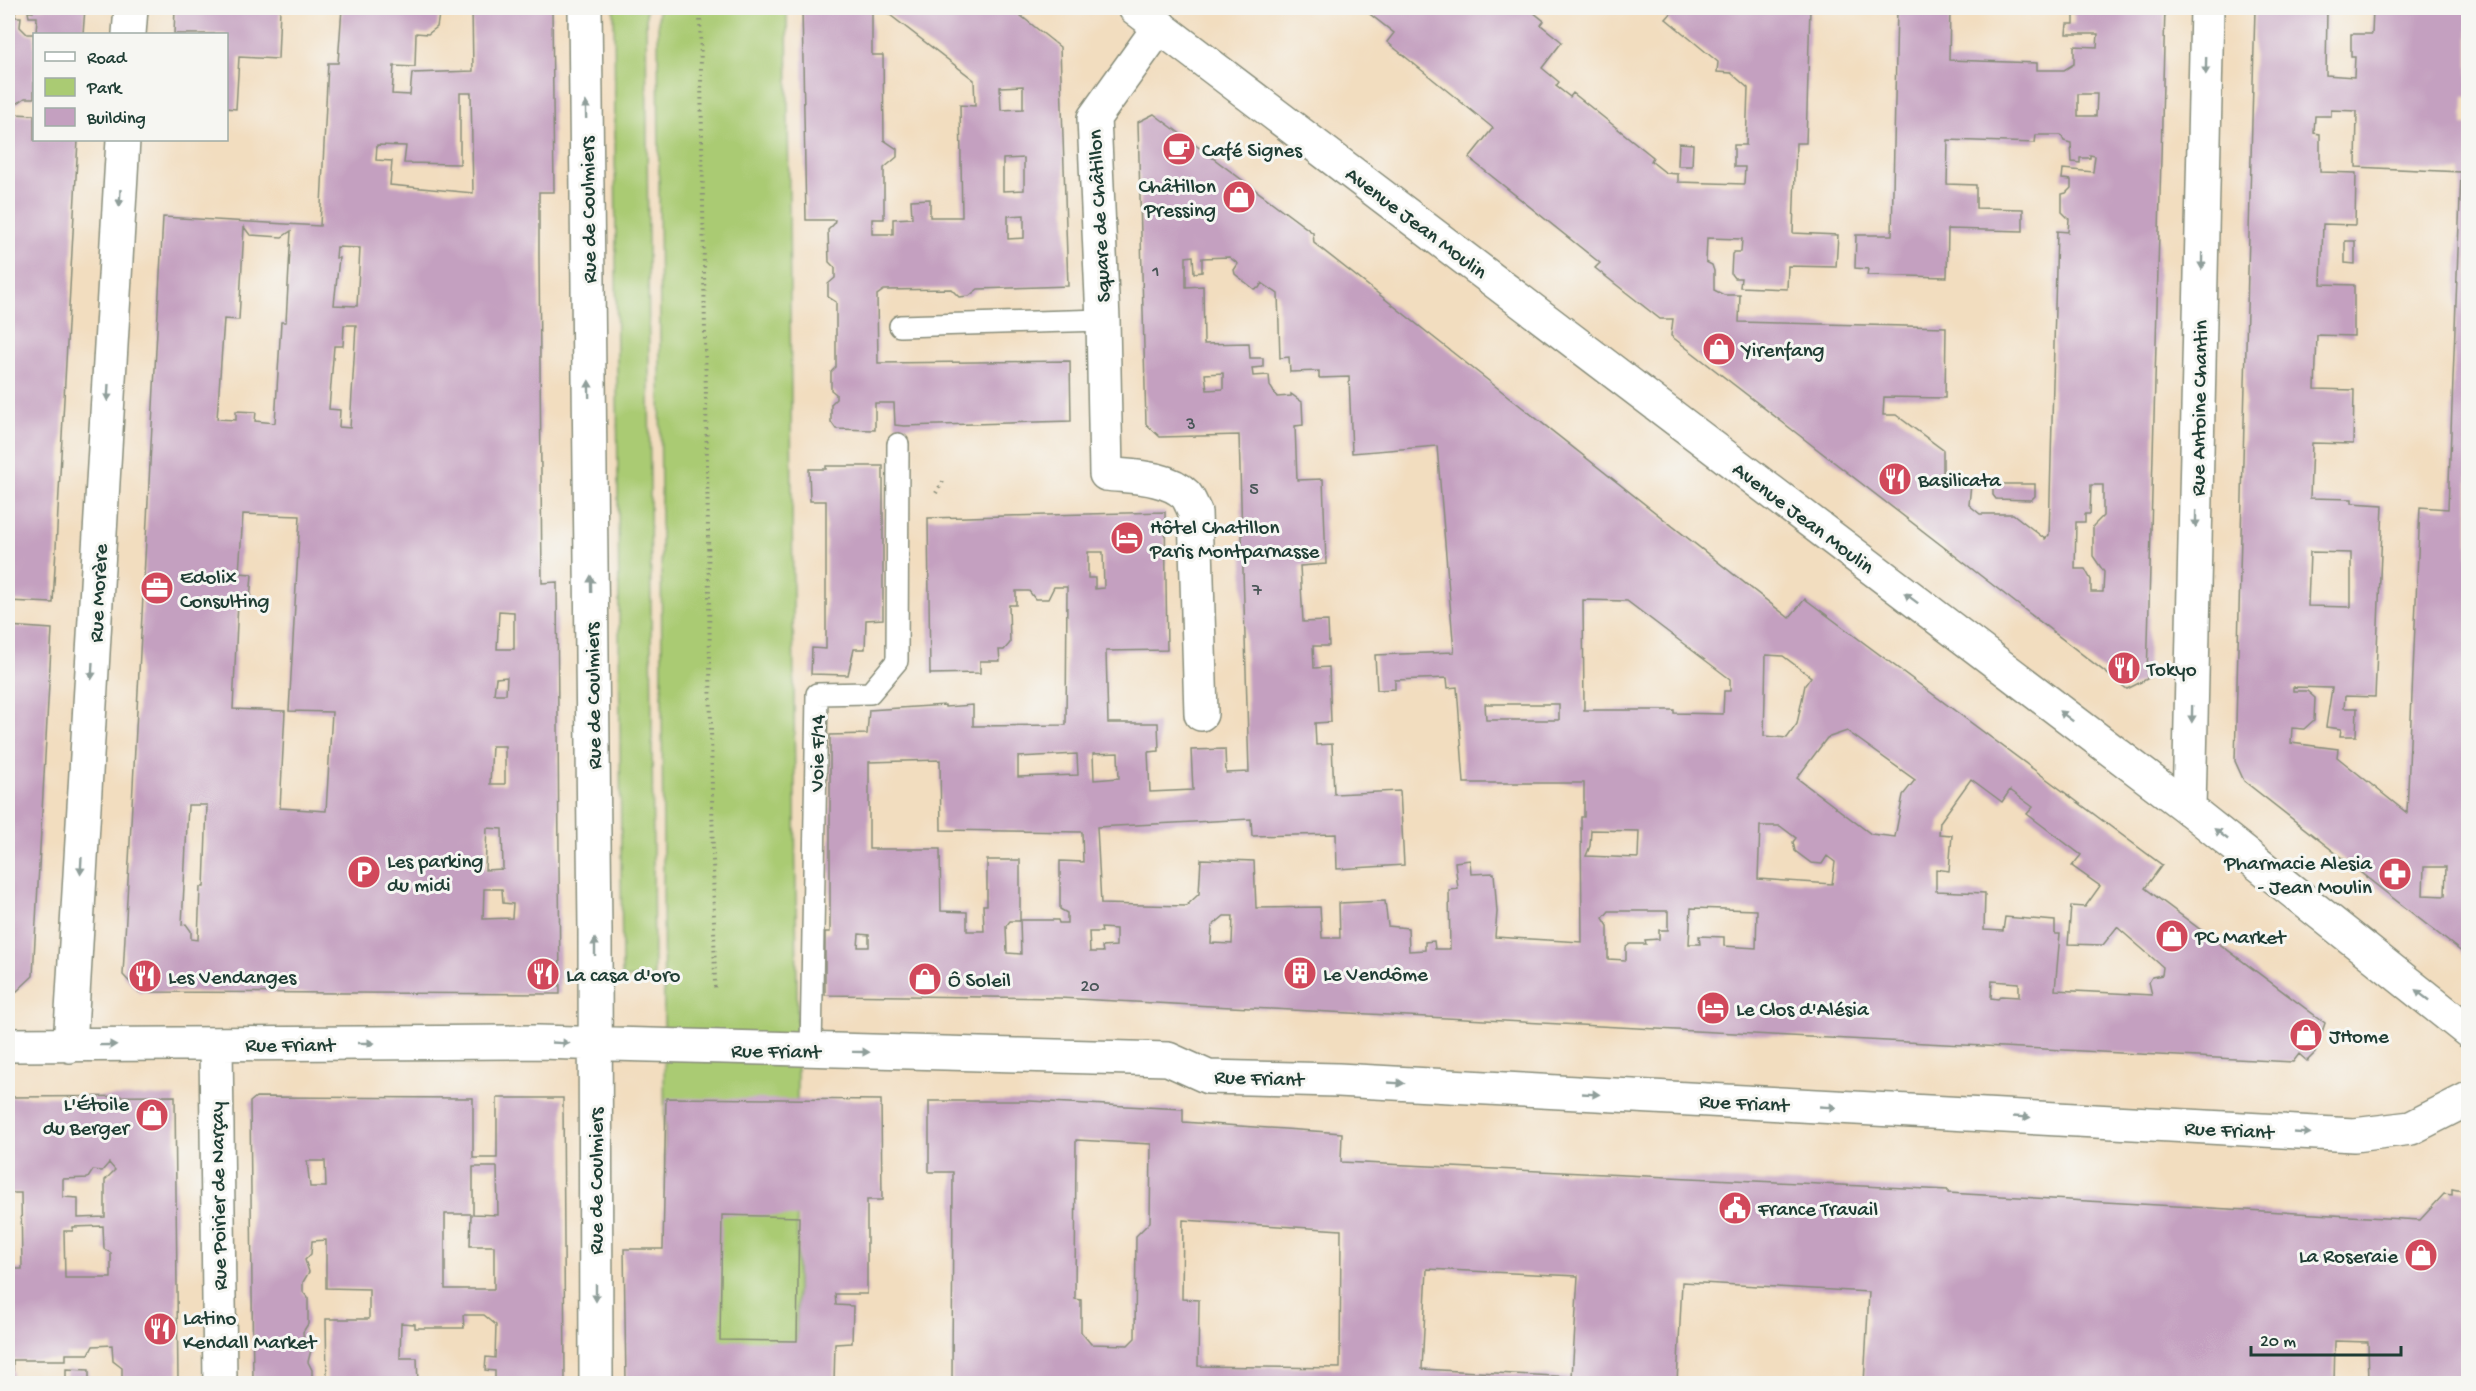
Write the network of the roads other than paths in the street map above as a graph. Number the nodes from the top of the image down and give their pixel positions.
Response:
1 (130, 8) edge
2 (585, 8) edge
3 (2207, 8) edge
4 (1147, 17) edge
5 (129, 33) edge
6 (123, 141) edge
7 (1103, 320) junction
8 (900, 326) dead end
9 (898, 444) dead end
10 (1201, 714) dead end
11 (2189, 809) junction
12 (2469, 1031) edge
13 (595, 1036) junction
14 (216, 1044) junction
15 (8, 1045) edge
16 (70, 1046) junction
17 (811, 1051) junction
18 (2469, 1099) edge
19 (220, 1383) edge
20 (596, 1383) edge

1 - 5 street
13 -> 2 street, Rue de Coulmiers
3 -> 11 street, Rue Antoine Chantin
4 - 7 street, Square de Châtillon
11 -> 4 street, Avenue Jean Moulin
6 -> 16 street, Rue Morère
7 - 8 lane, Square de Châtillon
7 - 10 street, Square de Châtillon
9 - 17 lane, Voie F/14
12 -> 11 street, Avenue Jean Moulin
14 -> 13 street, Rue Friant
13 - 17 street, Rue Friant
13 -> 20 street, Rue de Coulmiers
16 -> 14 street, Rue Friant
14 - 19 street, Rue Poirier de Narçay
15 - 16 street, Rue Friant
17 -> 18 street, Rue Friant

